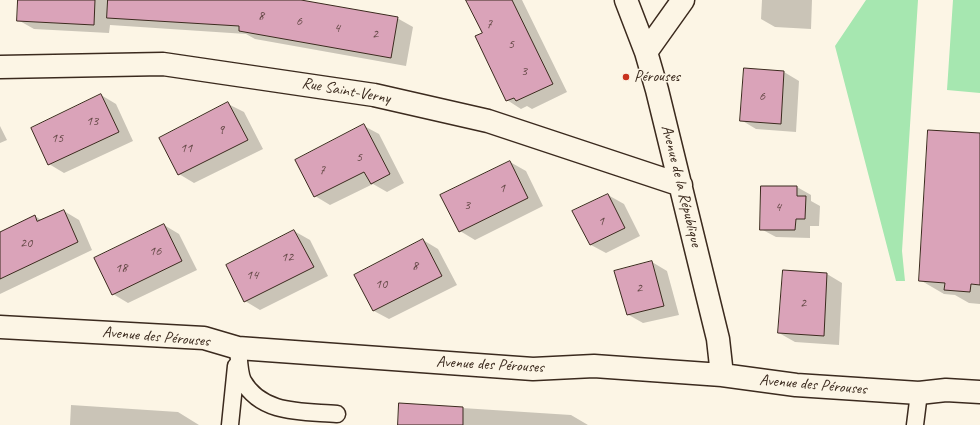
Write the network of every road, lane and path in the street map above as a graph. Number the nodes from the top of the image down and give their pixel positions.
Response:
1 (626, 0) edge
2 (683, 0) edge
3 (646, 52) junction
4 (0, 67) edge
5 (681, 185) junction
6 (0, 327) edge
7 (238, 348) junction
8 (722, 375) junction
9 (980, 392) edge
10 (919, 393) junction
11 (337, 414) dead end
12 (230, 425) edge
13 (915, 425) edge

1 - 3 street, Avenue de la République
2 - 3 street
3 - 5 street, Avenue de la République
4 - 5 street, Rue Saint-Verny
5 - 8 street, Avenue de la République
6 - 7 street, Avenue des Pérouses
7 - 8 street, Avenue des Pérouses
7 - 11 lane
7 - 12 lane
8 - 10 street, Avenue des Pérouses
9 - 10 street, Avenue des Pérouses
10 - 13 lane

